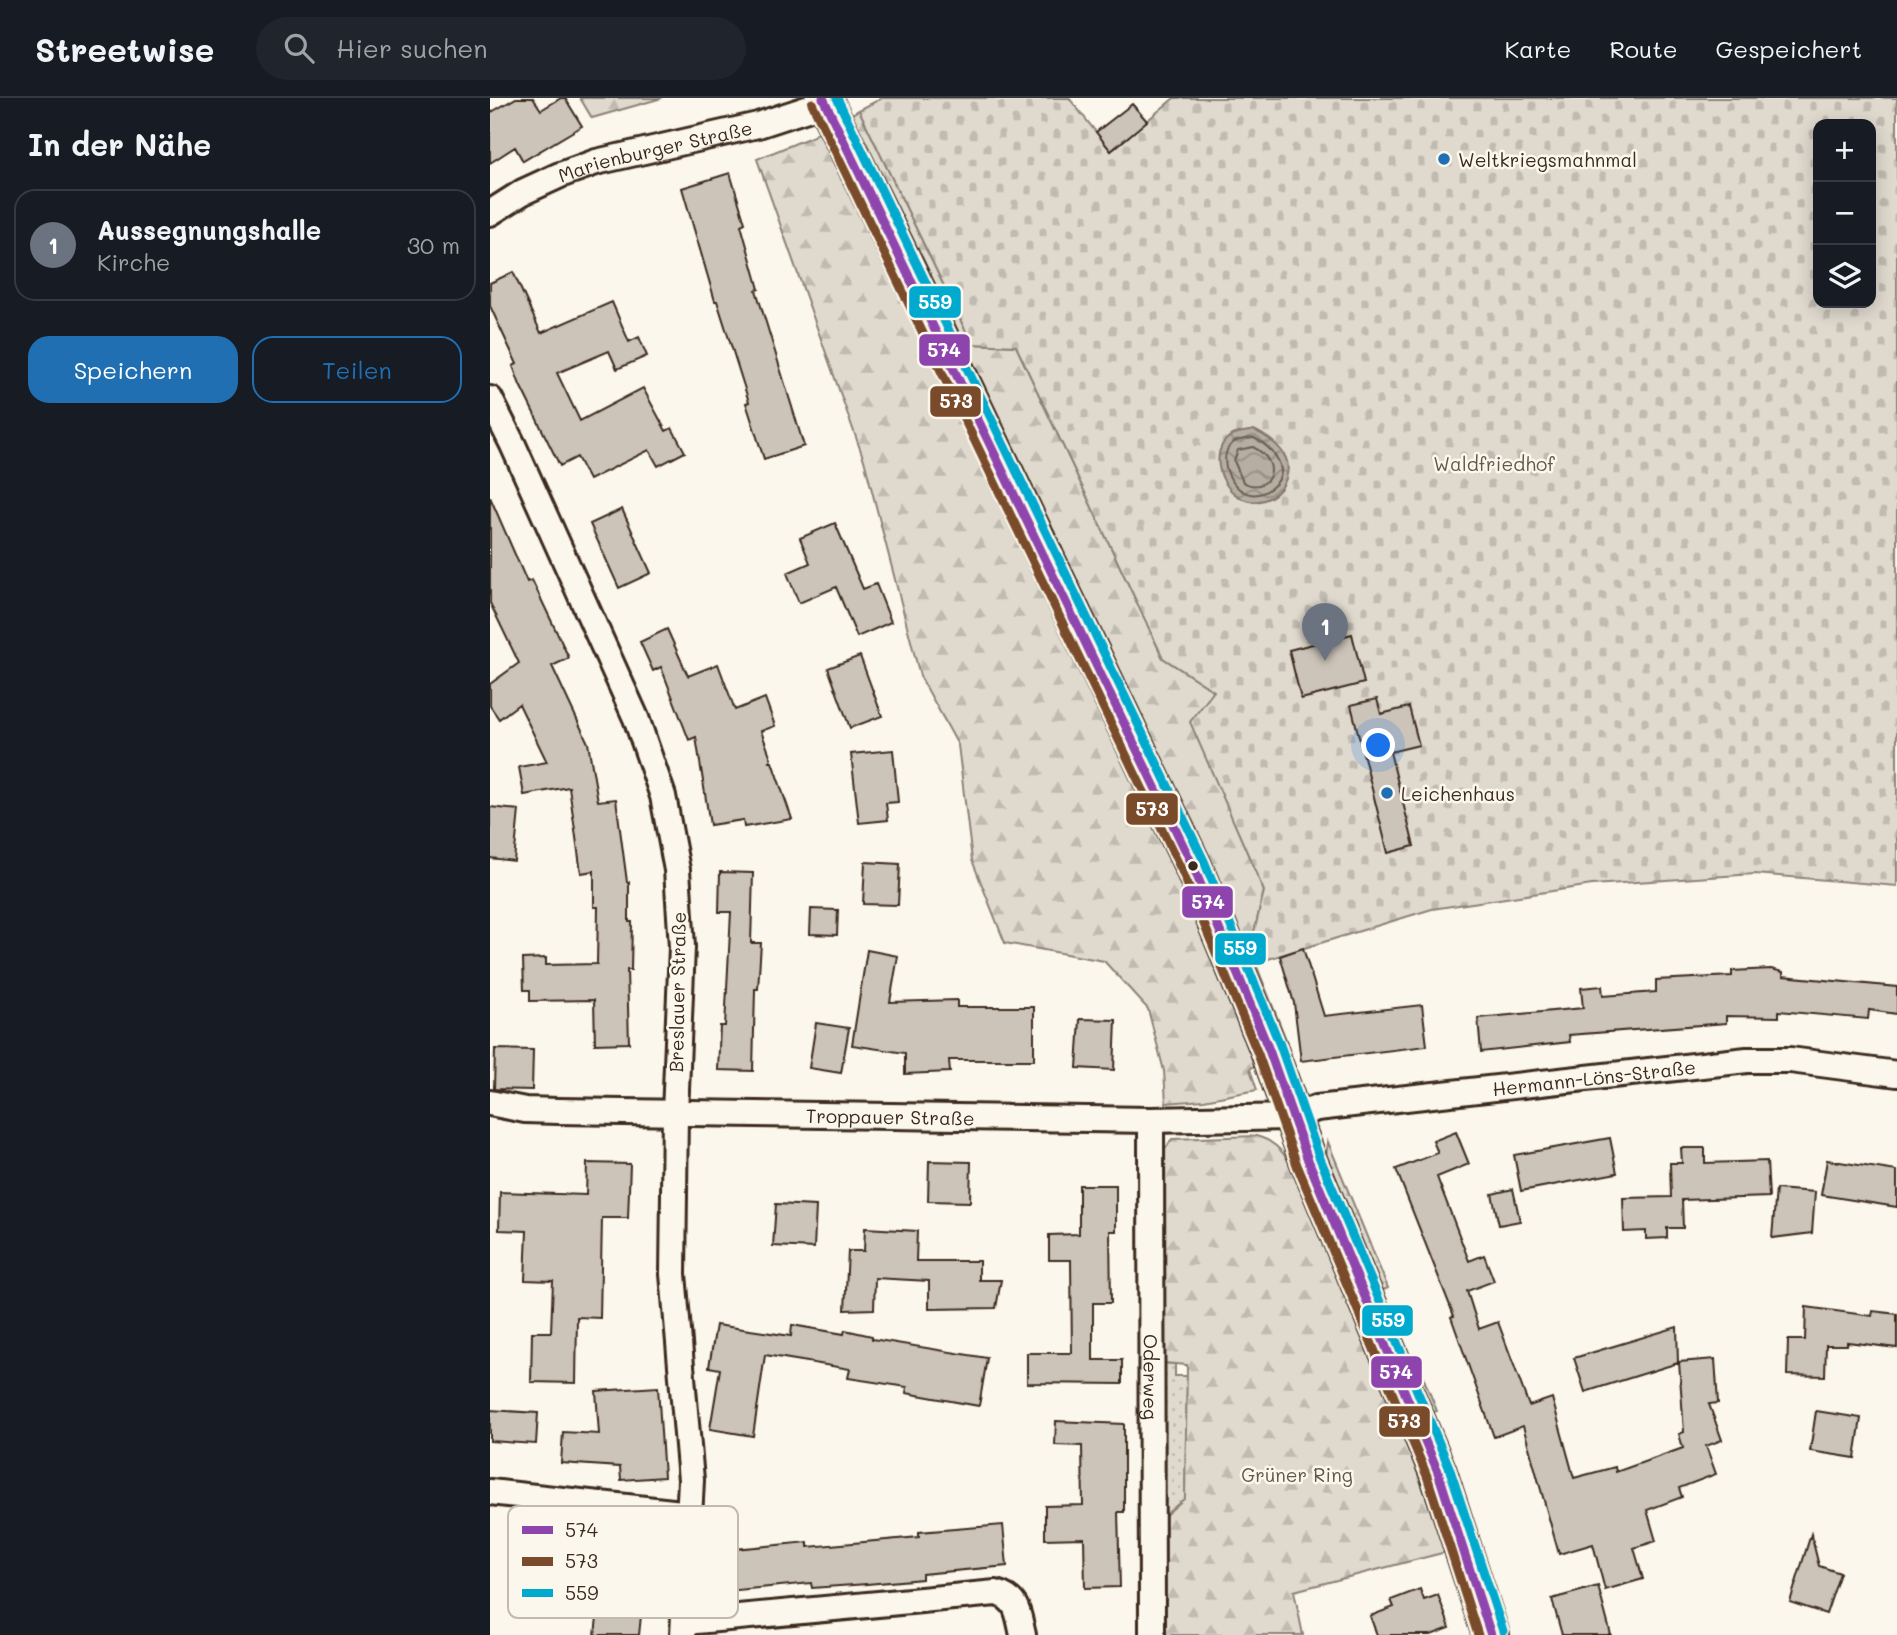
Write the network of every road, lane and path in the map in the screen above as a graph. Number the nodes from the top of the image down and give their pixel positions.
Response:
1 (824, 100) edge
2 (490, 213) edge
3 (490, 399) edge
4 (1897, 1074) edge
5 (490, 1103) edge
6 (675, 1113) junction
7 (1291, 1117) junction
8 (1151, 1120) junction
9 (490, 1492) edge
10 (618, 1506) edge
11 (691, 1506) edge
12 (684, 1629) edge
13 (1023, 1635) edge
14 (1152, 1635) edge
15 (1491, 1635) edge

1 - 2 street, Marienburger Straße
1 - 7 street
3 - 6 street, Breslauer Straße
4 - 7 street, Hermann-Löns-Straße
5 - 6 street, Troppauer Straße
6 - 8 street, Troppauer Straße
6 - 11 street, Breslauer Straße
7 - 8 street, Troppauer Straße
7 - 15 street
8 - 14 street, Oderweg
9 - 10 street
12 - 13 street, Breslauer Straße

